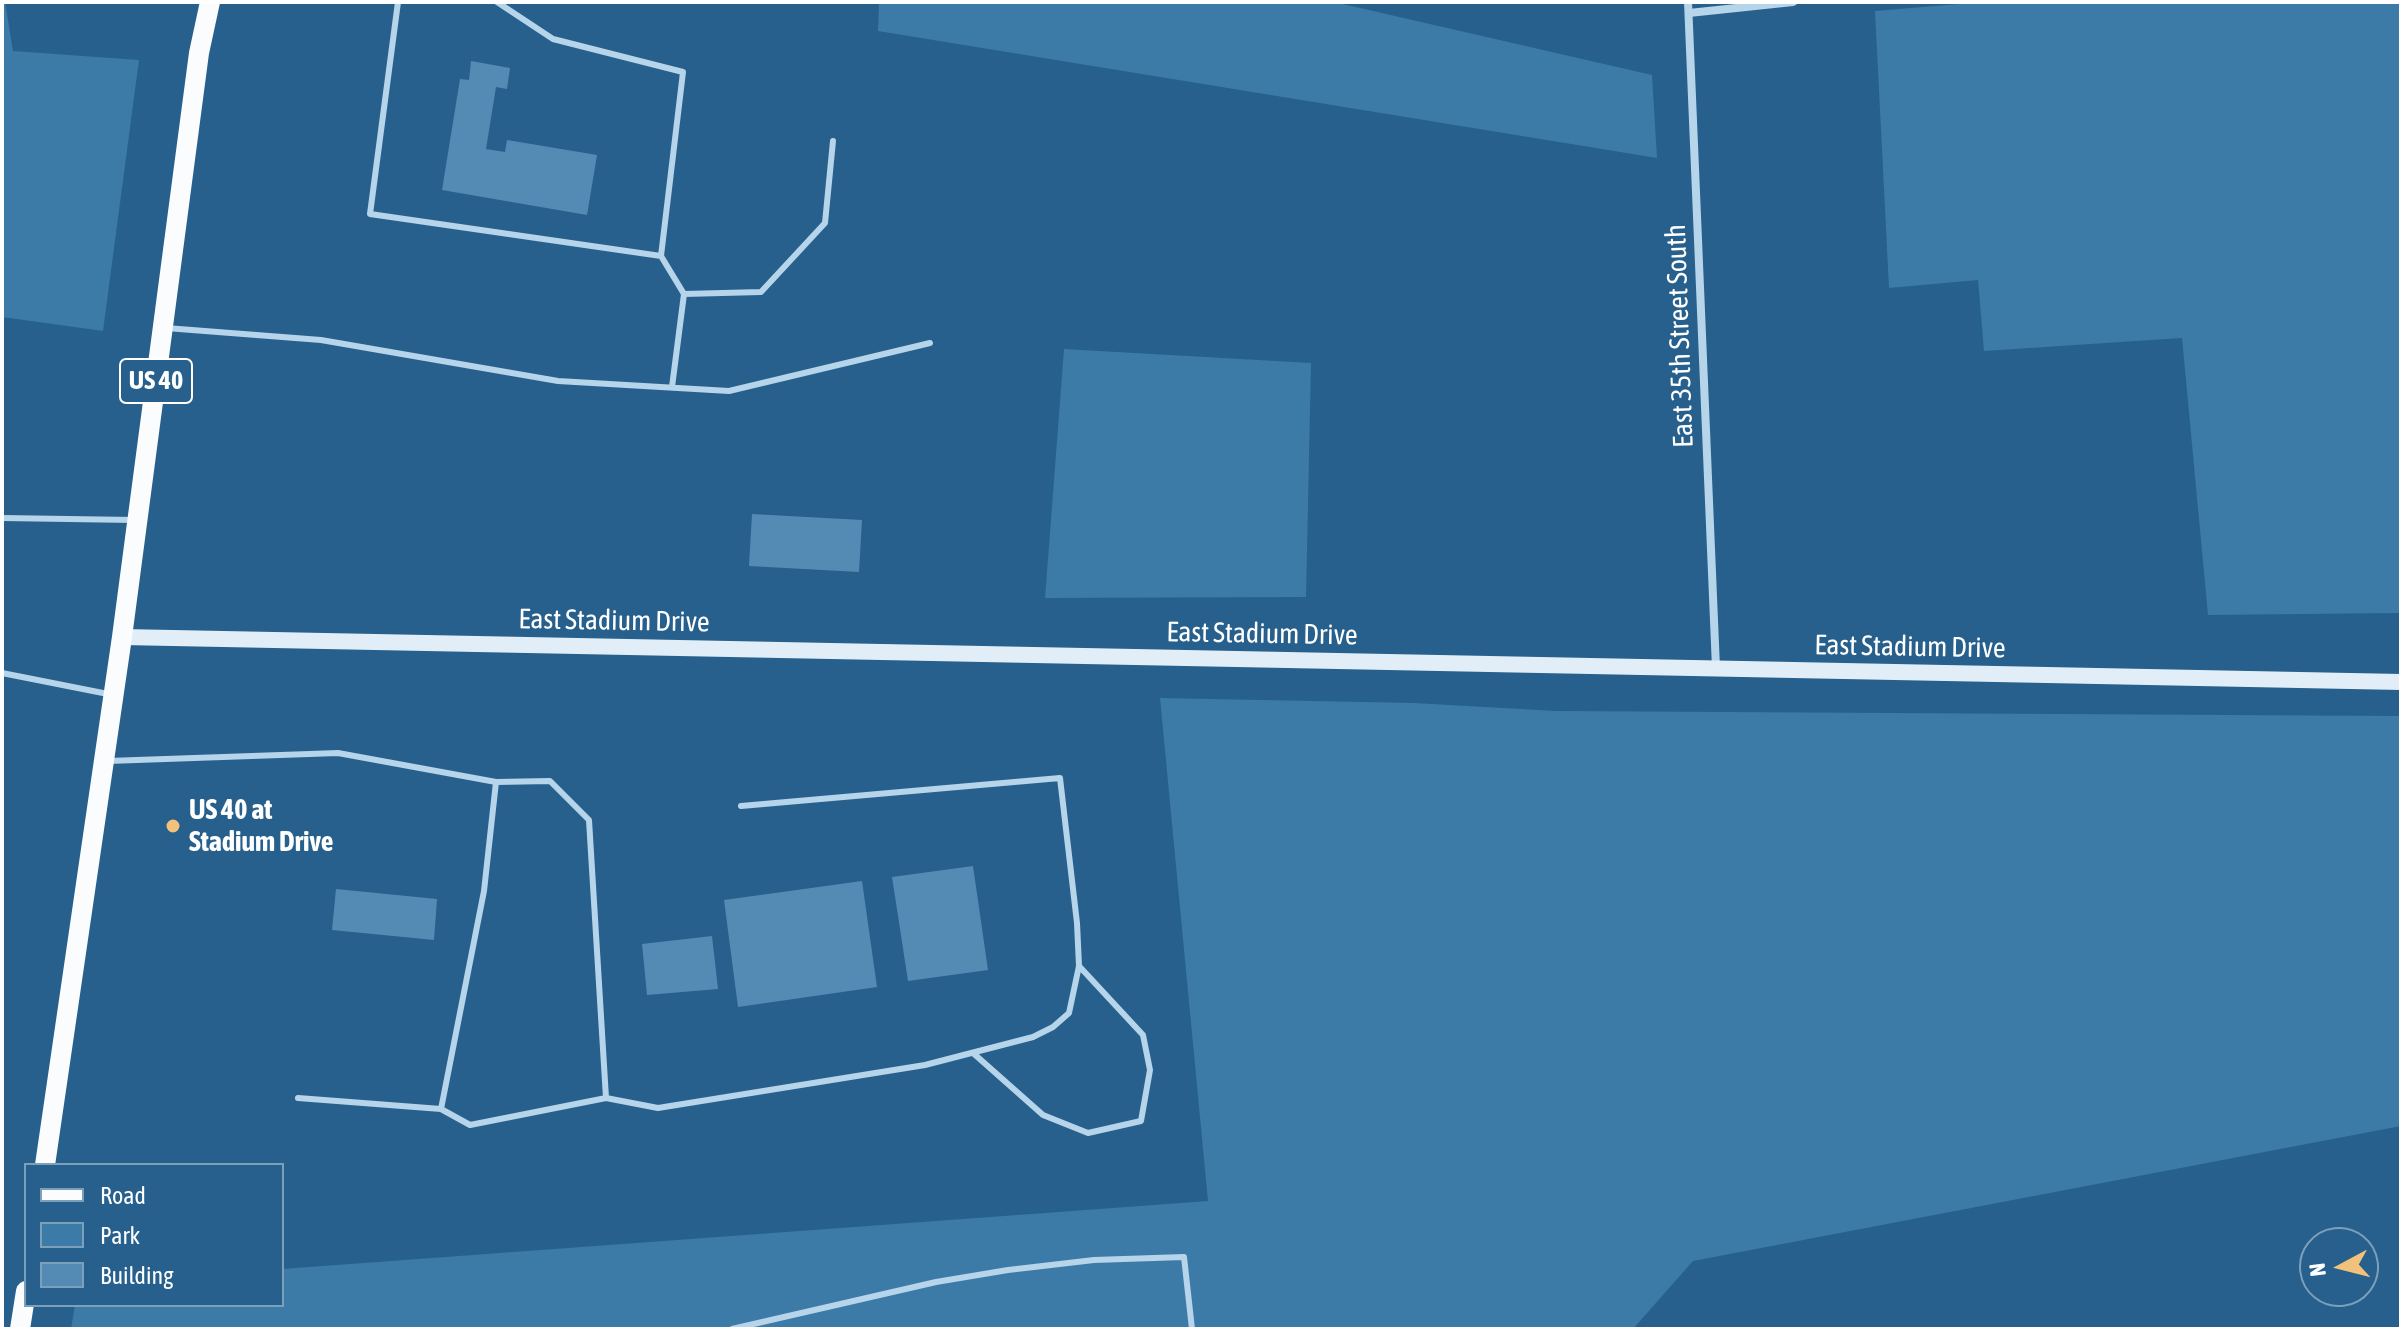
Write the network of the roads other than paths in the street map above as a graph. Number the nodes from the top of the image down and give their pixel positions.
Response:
1 (210, 2) edge
2 (398, 2) edge
3 (497, 2) edge
4 (1688, 2) edge
5 (1793, 2) edge
6 (1689, 13) junction
7 (833, 141) dead end
8 (661, 256) junction
9 (684, 294) junction
10 (163, 328) junction
11 (930, 343) dead end
12 (672, 387) junction
13 (2, 518) edge
14 (138, 520) junction
15 (122, 637) junction
16 (1717, 669) junction
17 (2, 673) edge
18 (2401, 682) edge
19 (114, 695) junction
20 (104, 761) junction
21 (496, 782) junction
22 (741, 806) dead end
23 (1079, 966) junction
24 (973, 1053) junction
25 (298, 1098) dead end
26 (606, 1098) junction
27 (441, 1109) junction
28 (45, 1163) edge
29 (24, 1304) edge
30 (20, 1329) edge
31 (732, 1329) edge
32 (1192, 1329) edge

1 - 10 main road, US 40
2 - 8 lane
3 - 8 lane
4 - 6 street, East 35th Street South
5 - 6 street
6 - 16 street, East 35th Street South
7 - 9 lane
8 - 9 lane
9 - 12 lane
10 - 12 lane
10 - 14 main road, US 40
11 - 12 lane
13 - 14 lane
14 - 15 main road, US 40
15 - 16 main road, East Stadium Drive
15 - 19 main road, US 40
16 - 18 main road, East Stadium Drive
17 - 19 lane
19 - 20 main road, US 40
20 - 21 lane
20 - 28 main road, US 40
21 - 26 lane
21 - 27 lane
22 - 23 lane
23 - 24 lane
23 - 24 lane
24 - 26 lane
25 - 27 lane
26 - 27 lane
29 - 30 main road
31 - 32 lane

